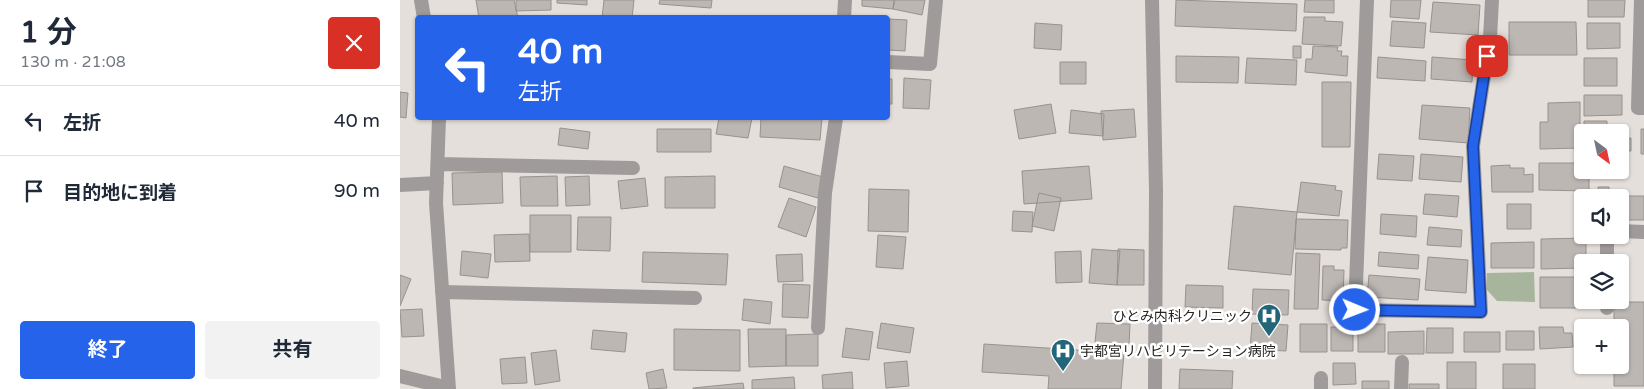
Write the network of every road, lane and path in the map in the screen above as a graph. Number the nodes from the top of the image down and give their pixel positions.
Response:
1 (421, 0) edge
2 (845, 0) edge
3 (936, 0) edge
4 (1152, 0) edge
5 (1366, 0) edge
6 (1492, 0) edge
7 (1641, 0) edge
8 (424, 15) edge
9 (844, 15) edge
10 (890, 62) edge
11 (1644, 108) edge
12 (439, 120) edge
13 (836, 120) edge
14 (438, 164) junction
15 (633, 168) dead end
16 (437, 183) junction
17 (400, 185) edge
18 (1629, 231) edge
19 (1644, 232) edge
20 (442, 292) junction
21 (695, 298) dead end
22 (818, 328) dead end
23 (1402, 362) dead end
24 (400, 376) edge
25 (449, 388) edge
26 (1155, 389) edge
27 (1401, 389) edge

1 - 8 street
2 - 9 street
3 - 10 street
4 - 26 street
5 - 6 street
7 - 11 street
12 - 14 street
13 - 22 street
14 - 15 street
14 - 16 street
16 - 17 street
16 - 20 street
18 - 19 street
20 - 21 street
20 - 25 street
23 - 27 street
24 - 25 street

